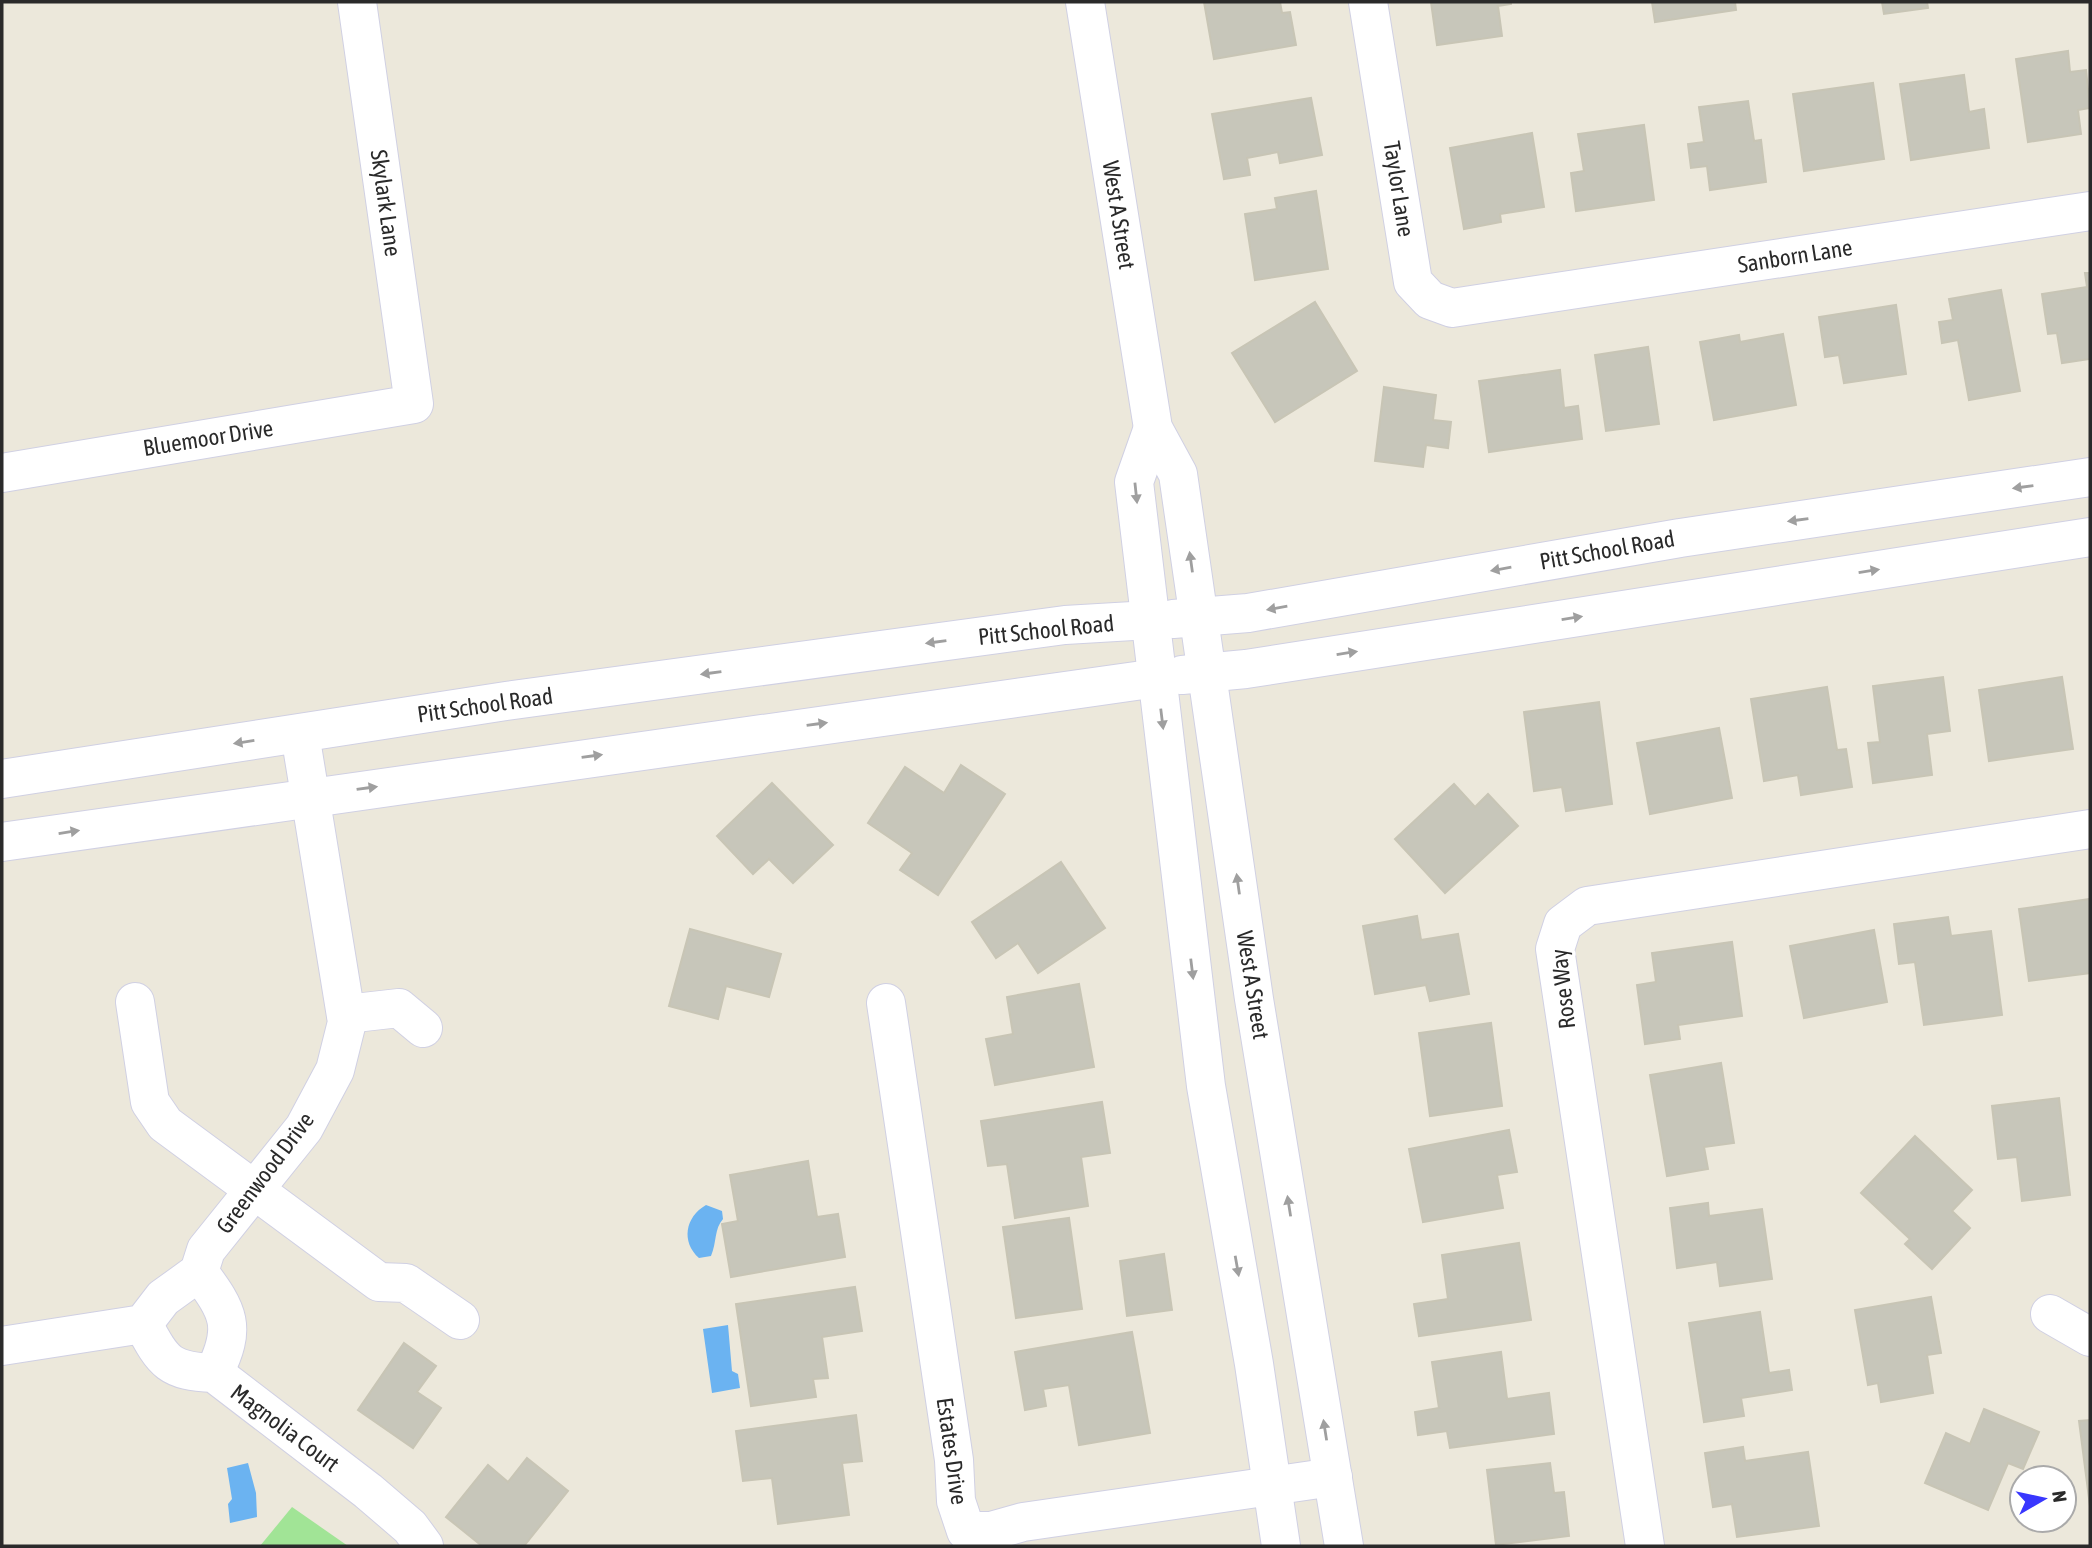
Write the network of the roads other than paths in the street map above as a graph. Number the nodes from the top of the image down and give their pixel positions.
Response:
1 (357, 2) edge
2 (1085, 2) edge
3 (1368, 2) edge
4 (2090, 211) edge
5 (1500, 301) joint
6 (414, 404) joint
7 (1153, 428) junction
8 (2, 473) edge
9 (2090, 477) edge
10 (2090, 537) edge
11 (1199, 617) junction
12 (1150, 620) junction
13 (1207, 673) junction
14 (1157, 678) junction
15 (300, 734) junction
16 (2, 779) edge
17 (310, 796) junction
18 (2090, 829) edge
19 (2, 842) edge
20 (135, 1002) dead end
21 (886, 1003) dead end
22 (346, 1014) junction
23 (423, 1028) dead end
24 (253, 1189) junction
25 (199, 1272) junction
26 (2050, 1314) dead end
27 (460, 1320) dead end
28 (143, 1324) junction
29 (2090, 1337) edge
30 (2, 1346) edge
31 (214, 1373) junction
32 (1333, 1477) junction
33 (1272, 1485) junction
34 (424, 1546) edge
35 (1281, 1546) edge
36 (1344, 1546) edge
37 (1645, 1546) edge

1 - 6 street, Skylark Lane
2 - 7 street, West A Street
3 - 5 street, Taylor Lane
4 - 5 street, Sanborn Lane
6 - 8 street, Bluemoor Drive
11 -> 7 street, West A Street
7 -> 12 street, West A Street
9 -> 11 street, Pitt School Road
13 -> 10 street
11 - 12 street, Pitt School Road
11 - 13 street, West A Street
12 - 14 street, West A Street
12 -> 15 street, Pitt School Road
13 - 14 street
32 -> 13 street, West A Street
17 -> 14 street
14 -> 33 street, West A Street
15 -> 16 street, Pitt School Road
15 - 17 street, Greenwood Drive
19 -> 17 street
17 - 22 street, Greenwood Drive
18 - 37 street, Rose Way
20 - 24 street
21 - 33 street, Estates Drive
22 - 23 street
22 - 24 street, Greenwood Drive
24 - 25 street, Greenwood Drive
24 - 27 street
25 - 28 street, Greenwood Drive
25 - 31 street
26 - 29 street
28 - 30 street
28 - 31 street, Magnolia Court
31 - 34 street, Magnolia Court
32 - 33 street, Estates Drive
32 - 36 street, West A Street
33 - 35 street, West A Street

